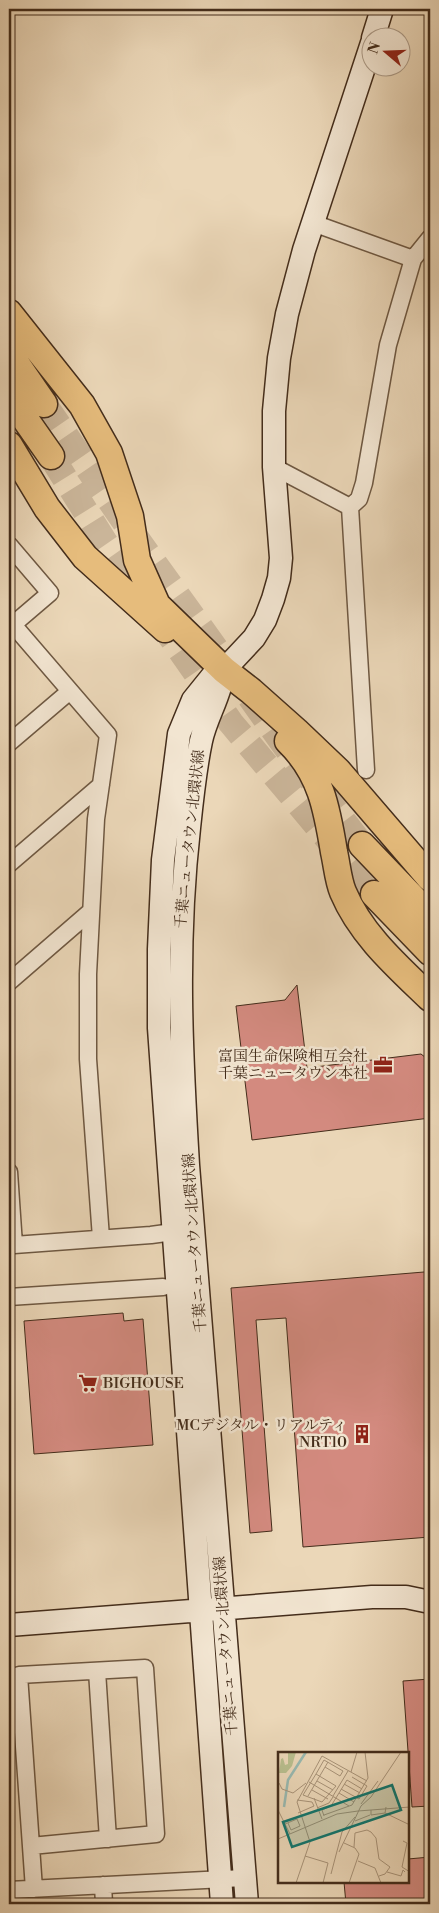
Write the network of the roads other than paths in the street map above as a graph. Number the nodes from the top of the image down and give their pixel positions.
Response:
1 (382, 9) edge
2 (376, 28) edge
3 (362, 74) edge
4 (314, 223) junction
5 (430, 238) edge
6 (413, 259) junction
7 (9, 313) edge
8 (9, 353) edge
9 (9, 396) edge
10 (44, 404) tunnel mouth
11 (9, 445) edge
12 (51, 456) tunnel mouth
13 (274, 467) junction
14 (350, 506) junction
15 (9, 545) edge
16 (10, 624) edge
17 (220, 676) junction
18 (70, 691) junction
19 (9, 743) edge
20 (366, 770) dead end
21 (101, 785) junction
22 (362, 845) tunnel mouth
23 (9, 864) edge
24 (430, 878) edge
25 (374, 894) tunnel mouth
26 (91, 911) junction
27 (430, 916) edge
28 (430, 952) edge
29 (9, 982) edge
30 (430, 998) edge
31 (9, 1172) edge
32 (180, 1237) junction
33 (101, 1238) junction
34 (163, 1287) dead end
35 (9, 1297) edge
36 (430, 1602) edge
37 (223, 1608) junction
38 (200, 1610) junction
39 (9, 1625) edge
40 (97, 1671) junction
41 (108, 1839) junction
42 (31, 1846) junction
43 (244, 1878) junction
44 (220, 1879) junction
45 (103, 1885) junction
46 (34, 1889) junction
47 (9, 1890) edge
48 (104, 1904) edge
49 (222, 1904) edge
50 (246, 1904) edge

1 - 2 main road
3 - 4 main road
4 - 6 street
4 - 13 main road
5 - 6 street
6 - 14 street
7 - 17 main road
8 - 10 main road
9 - 12 main road
11 - 17 main road
13 - 14 street
13 - 17 main road
14 - 20 street
15 - 16 street
16 - 18 street
17 - 24 main road
17 - 30 main road
17 - 32 main road, 千葉ニュータウン北環状線
18 - 19 street
18 - 21 street
21 - 23 street
21 - 26 street
22 - 27 main road
25 - 28 main road
26 - 29 street
26 - 33 street
31 - 33 street
32 - 33 street
32 - 37 main road, 千葉ニュータウン北環状線
32 - 38 main road, 千葉ニュータウン北環状線
34 - 35 street
36 - 37 main road
37 - 38 main road
37 - 43 main road, 千葉ニュータウン北環状線
38 - 39 main road
38 - 44 main road, 千葉ニュータウン北環状線
40 - 41 street
40 - 41 street
40 - 42 street
41 - 42 street
42 - 46 street
43 - 44 street
43 - 50 main road, 千葉ニュータウン北環状線
44 - 45 street
44 - 49 main road, 千葉ニュータウン北環状線
45 - 46 street
45 - 48 street
46 - 47 street

